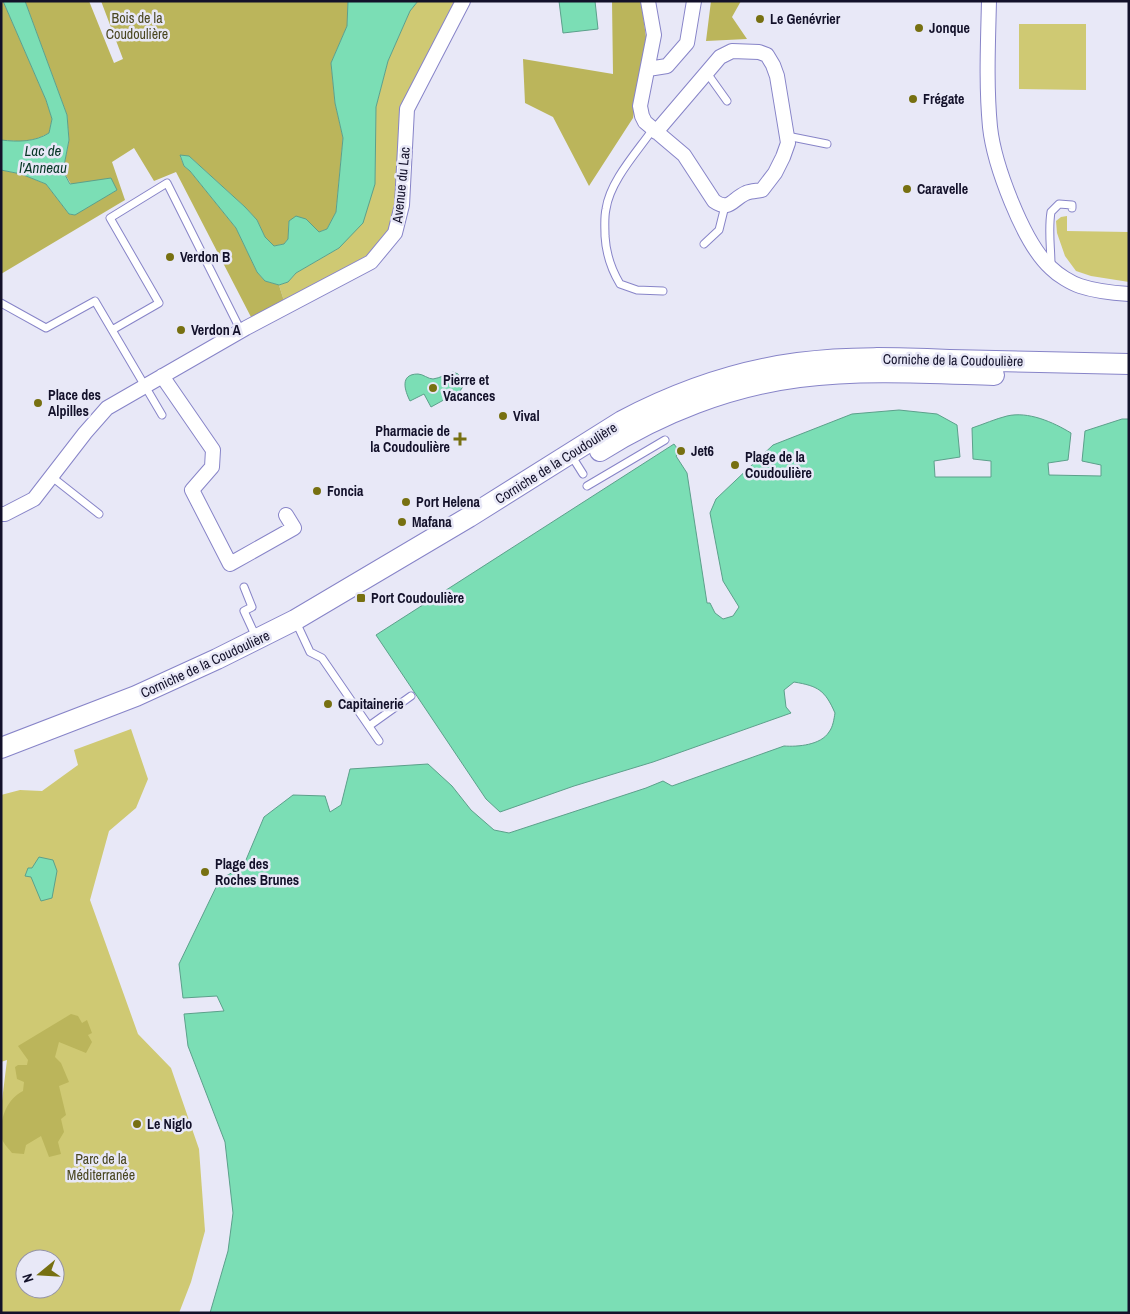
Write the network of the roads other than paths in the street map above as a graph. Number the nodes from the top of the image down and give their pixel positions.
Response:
1 (463, 1) edge
2 (648, 1) edge
3 (694, 1) edge
4 (989, 1) edge
5 (648, 69) junction
6 (707, 73) junction
7 (727, 101) dead end
8 (655, 131) junction
9 (787, 136) junction
10 (828, 144) dead end
11 (725, 206) junction
12 (1072, 208) dead end
13 (704, 244) dead end
14 (1051, 268) junction
15 (663, 290) dead end
16 (1129, 294) edge
17 (1, 303) edge
18 (112, 330) junction
19 (243, 330) junction
20 (1129, 364) edge
21 (162, 376) junction
22 (1129, 378) edge
23 (145, 386) junction
24 (162, 415) dead end
25 (665, 440) dead end
26 (572, 461) junction
27 (52, 477) junction
28 (587, 486) dead end
29 (1, 514) edge
30 (100, 514) dead end
31 (286, 515) dead end
32 (244, 587) dead end
33 (298, 626) junction
34 (257, 640) junction
35 (411, 696) dead end
36 (368, 726) junction
37 (379, 741) dead end
38 (1, 748) edge
39 (1, 762) edge

1 - 19 street, Avenue du Lac
2 - 5 street
3 - 5 street
4 - 14 street
5 - 8 street
6 - 7 lane
6 - 8 street
6 - 9 street
8 - 11 street
8 - 15 lane
9 - 10 lane
9 - 11 street
11 - 13 lane
12 - 14 lane
14 - 16 street
17 - 18 lane
18 - 19 lane
18 - 23 lane
19 - 21 street, Avenue du Lac
20 - 26 main road, Corniche de la Coudoulière
21 - 23 street, Avenue du Lac
21 - 31 street
22 - 26 main road, Corniche de la Coudoulière
23 - 24 lane
23 - 27 street, Avenue du Lac
25 - 28 lane
26 - 33 main road, Corniche de la Coudoulière
26 - 33 main road, Corniche de la Coudoulière
27 - 29 street, Avenue du Lac
27 - 30 lane
32 - 34 lane
33 - 34 main road, Corniche de la Coudoulière
33 - 36 lane
33 - 39 main road, Corniche de la Coudoulière
34 - 38 main road, Corniche de la Coudoulière
35 - 36 lane
36 - 37 lane

